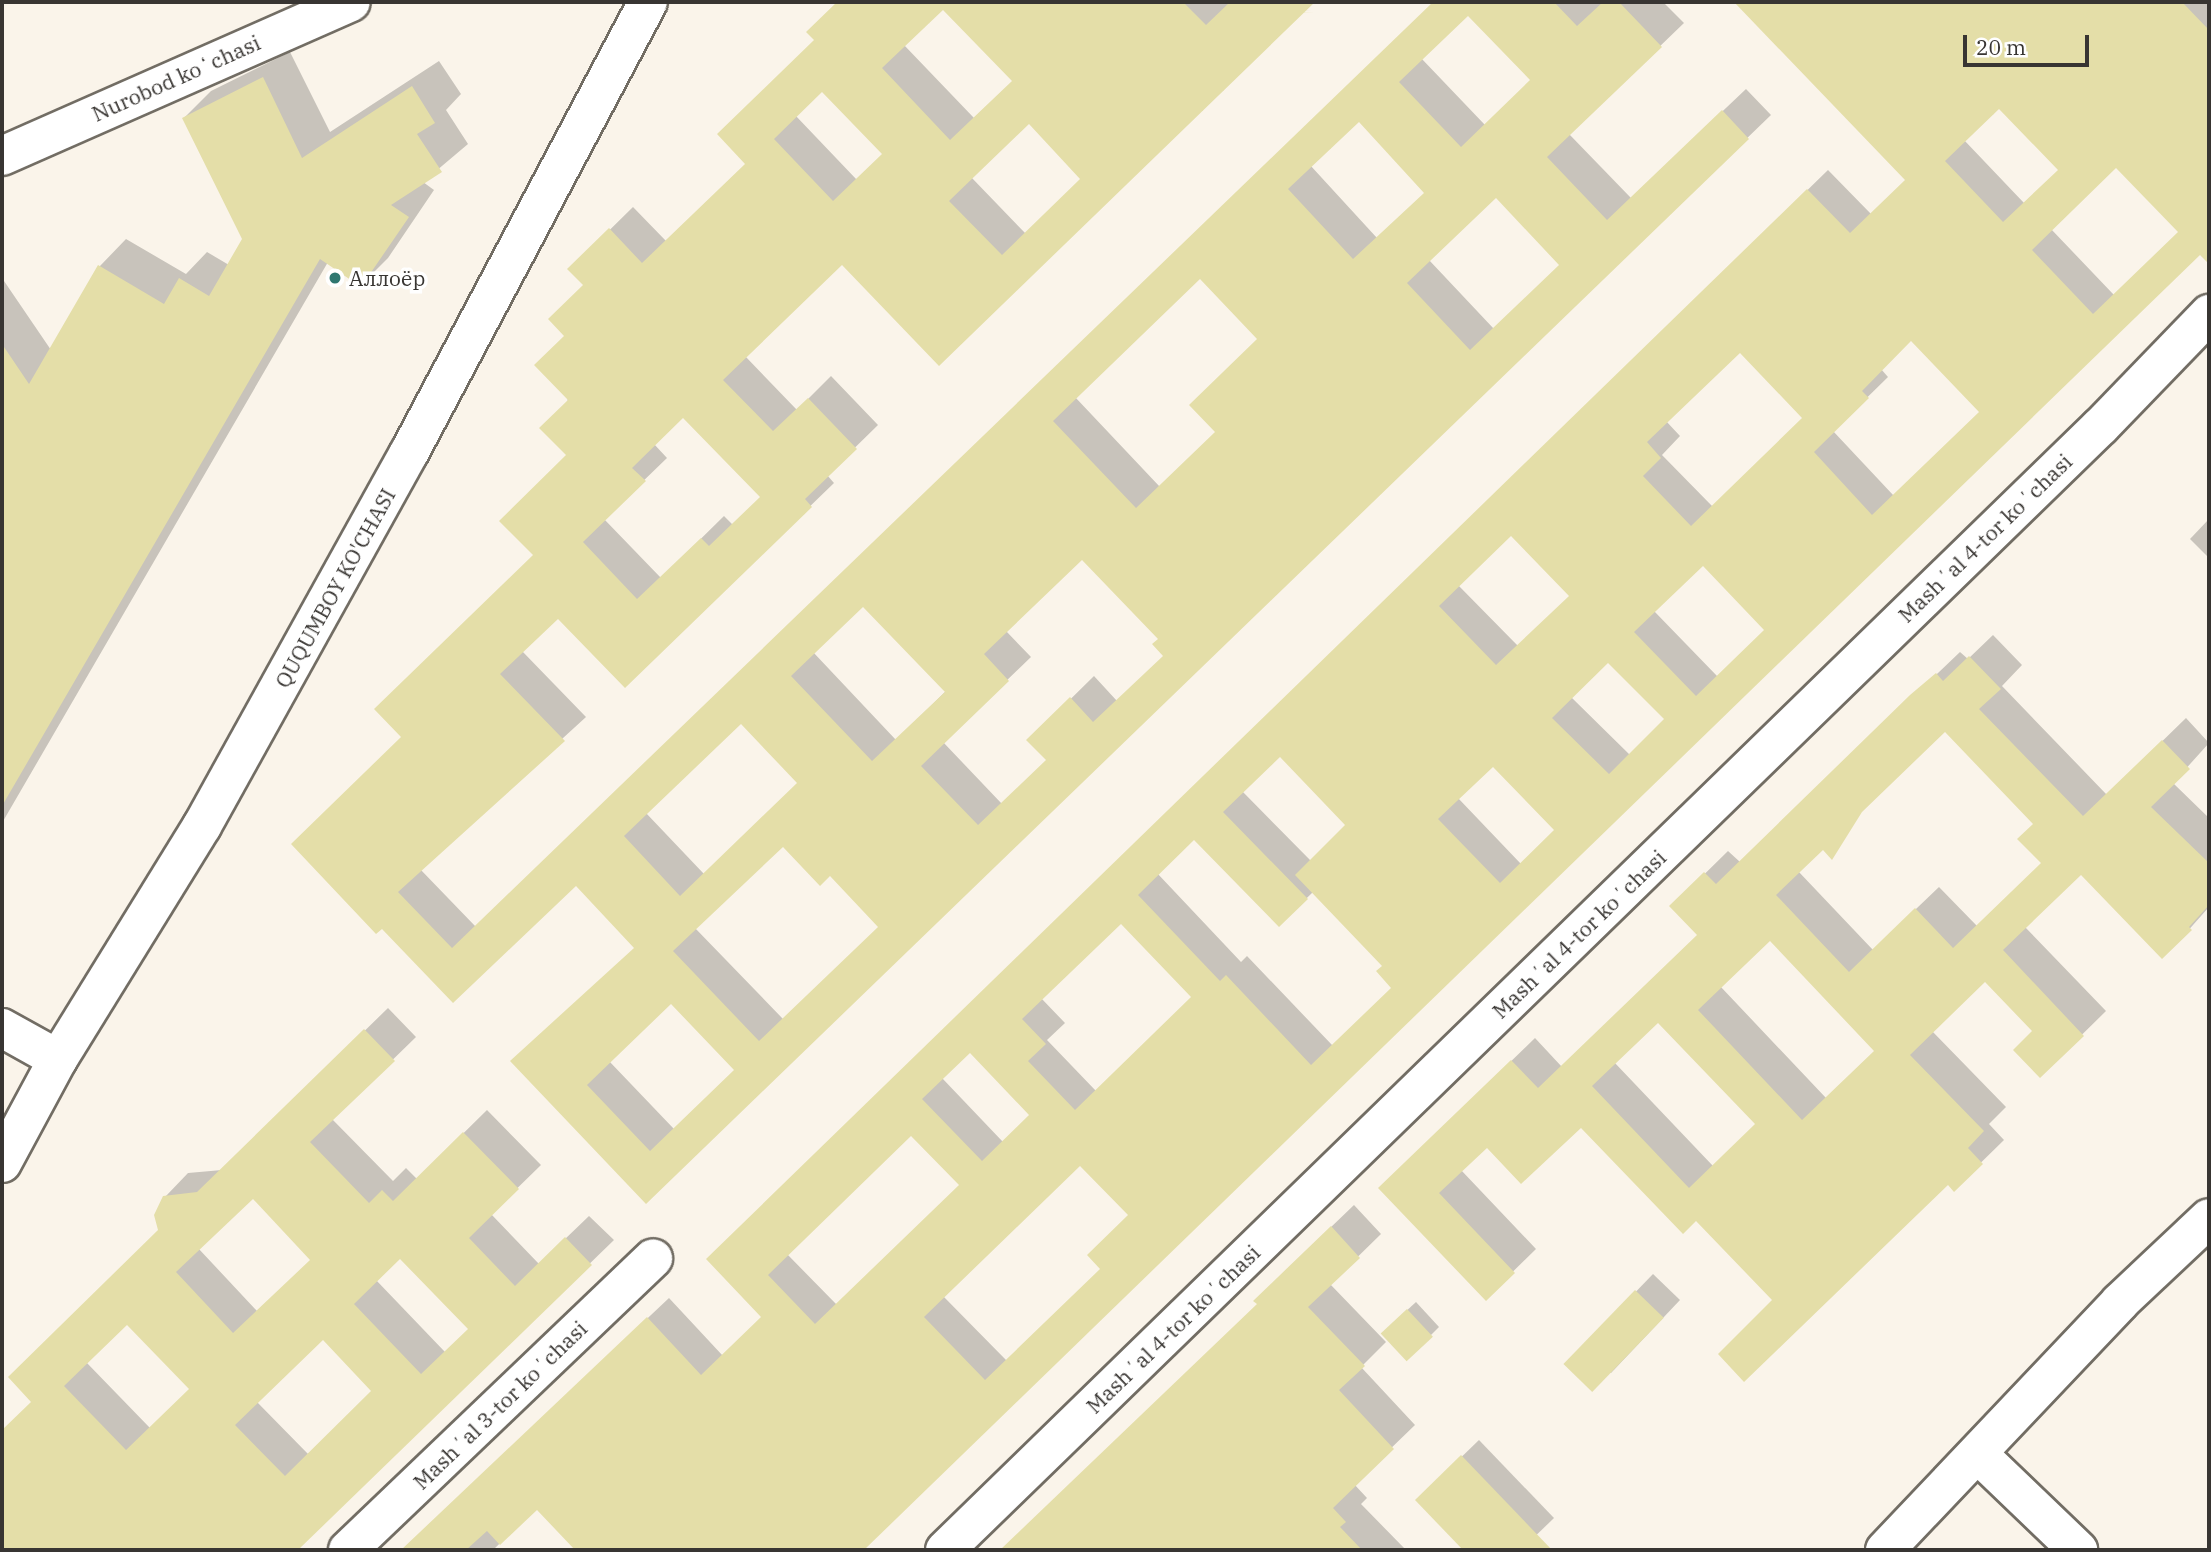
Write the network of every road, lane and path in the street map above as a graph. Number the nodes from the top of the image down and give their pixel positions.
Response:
1 (351, 2) edge
2 (648, 2) edge
3 (2, 156) edge
4 (2209, 314) edge
5 (2, 1028) edge
6 (58, 1059) junction
7 (2, 1163) edge
8 (2209, 1217) edge
9 (653, 1259) dead end
10 (1978, 1454) junction
11 (348, 1550) edge
12 (945, 1550) edge
13 (1885, 1550) edge
14 (2078, 1550) edge

1 - 3 street, Nurobod koʻchasi
2 - 6 street, QUQUMBOY KO'CHASI
4 - 12 street, Mashʼal 4-tor koʼchasi
5 - 6 street
6 - 7 street, QUQUMBOY KO'CHASI
8 - 10 street
9 - 11 street, Mashʼal 3-tor koʼchasi
10 - 13 street
10 - 14 street

